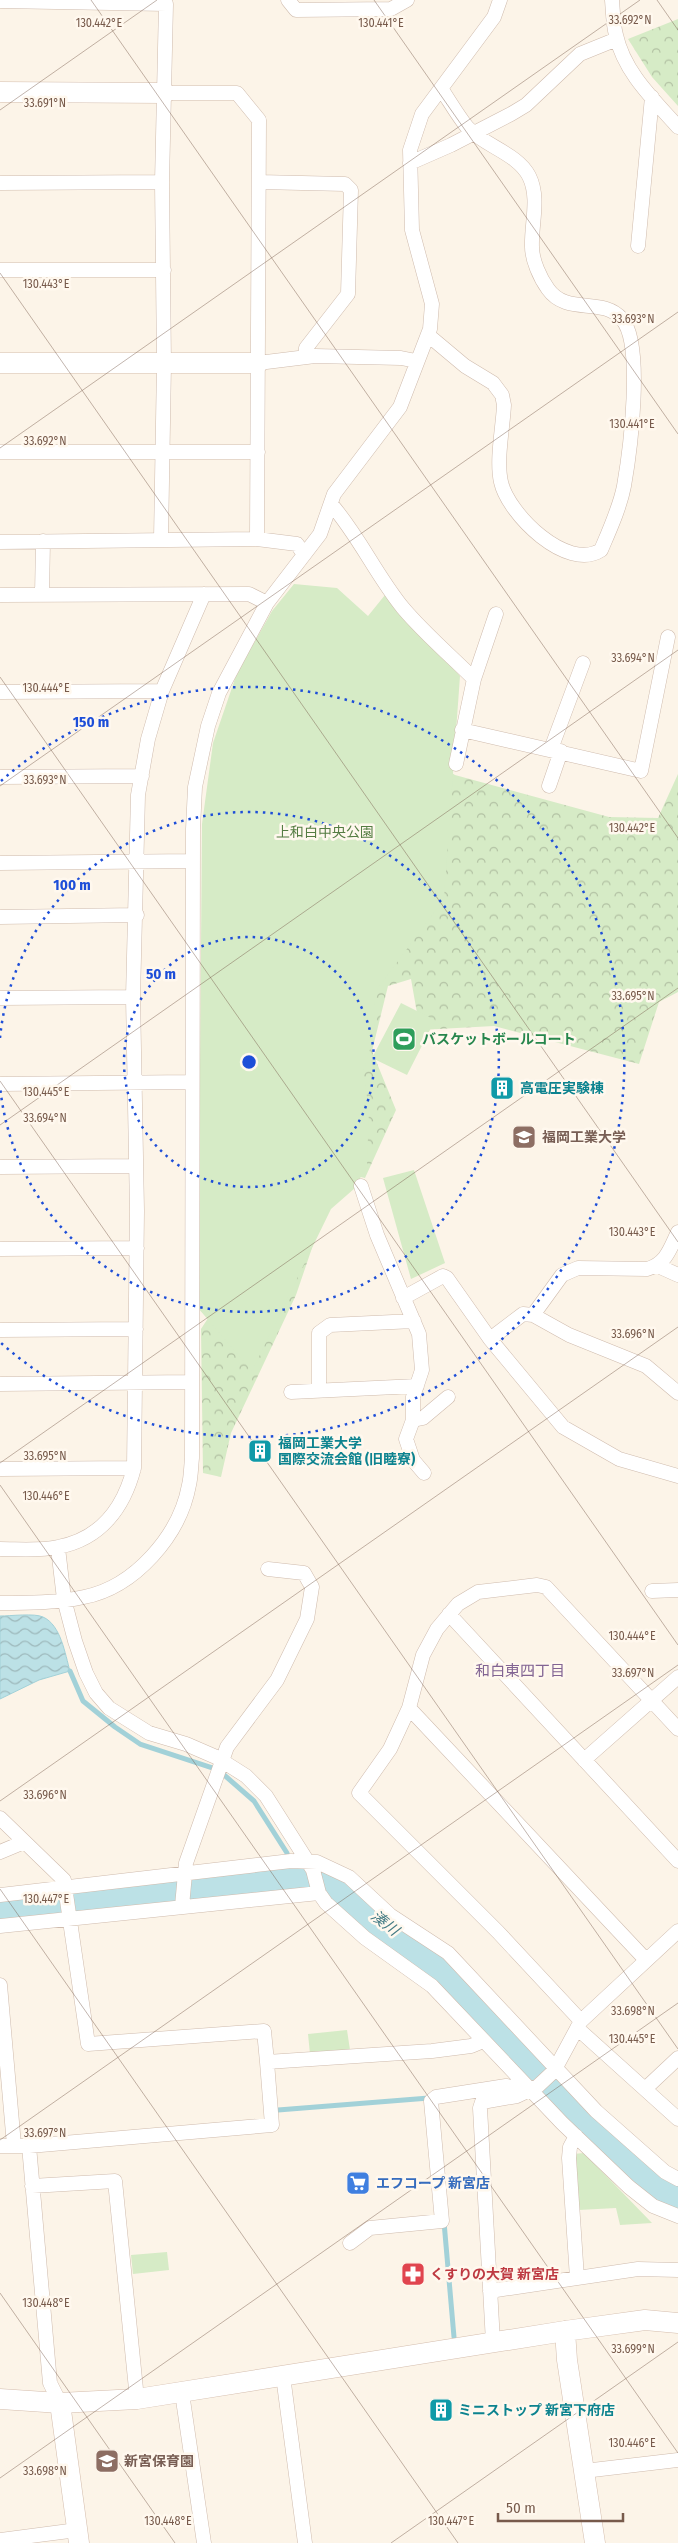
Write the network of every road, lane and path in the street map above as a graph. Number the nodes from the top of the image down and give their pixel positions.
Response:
1 (288, 0) edge
2 (407, 0) edge
3 (500, 0) edge
4 (612, 0) edge
5 (0, 1) edge
6 (617, 39) junction
7 (442, 90) junction
8 (0, 92) edge
9 (165, 92) junction
10 (652, 97) junction
11 (678, 126) edge
12 (475, 133) junction
13 (410, 163) junction
14 (162, 182) junction
15 (259, 182) junction
16 (0, 183) edge
17 (638, 246) dead end
18 (0, 270) edge
19 (164, 270) junction
20 (428, 335) junction
21 (305, 357) junction
22 (416, 361) junction
23 (0, 363) edge
24 (258, 363) junction
25 (164, 364) junction
26 (0, 452) edge
27 (163, 452) junction
28 (258, 452) junction
29 (331, 504) junction
30 (162, 539) junction
31 (257, 539) junction
32 (43, 541) junction
33 (0, 542) edge
34 (304, 554) junction
35 (204, 594) junction
36 (0, 595) edge
37 (42, 595) junction
38 (267, 603) junction
39 (496, 614) dead end
40 (668, 637) dead end
41 (584, 664) dead end
42 (474, 679) junction
43 (162, 691) junction
44 (0, 692) edge
45 (462, 730) junction
46 (556, 750) junction
47 (456, 764) dead end
48 (142, 776) junction
49 (0, 777) edge
50 (549, 786) dead end
51 (193, 861) junction
52 (136, 862) junction
53 (0, 863) edge
54 (137, 915) junction
55 (0, 917) edge
56 (133, 997) junction
57 (0, 998) edge
58 (192, 1082) junction
59 (0, 1084) edge
60 (135, 1084) junction
61 (136, 1166) junction
62 (0, 1167) edge
63 (360, 1186) dead end
64 (678, 1232) edge
65 (136, 1248) junction
66 (0, 1249) edge
67 (658, 1266) junction
68 (678, 1275) edge
69 (403, 1298) junction
70 (533, 1315) junction
71 (414, 1321) junction
72 (0, 1330) edge
73 (136, 1330) junction
74 (490, 1340) junction
75 (192, 1382) junction
76 (136, 1383) junction
77 (0, 1384) edge
78 (417, 1386) junction
79 (319, 1390) junction
80 (291, 1392) dead end
81 (678, 1393) edge
82 (448, 1397) dead end
83 (413, 1420) junction
84 (134, 1468) junction
85 (0, 1469) edge
86 (424, 1473) dead end
87 (678, 1476) edge
88 (58, 1548) junction
89 (0, 1549) edge
90 (268, 1569) dead end
91 (678, 1590) edge
92 (652, 1591) dead end
93 (64, 1599) junction
94 (0, 1603) edge
95 (449, 1614) junction
96 (678, 1677) edge
97 (652, 1700) junction
98 (409, 1708) junction
99 (678, 1729) edge
100 (584, 1760) junction
101 (223, 1762) junction
102 (0, 1818) edge
103 (24, 1842) junction
104 (0, 1852) edge
105 (678, 1861) edge
106 (307, 1862) junction
107 (183, 1876) junction
108 (65, 1887) junction
109 (320, 1893) junction
110 (0, 1894) edge
111 (182, 1903) junction
112 (69, 1918) junction
113 (0, 1926) edge
114 (678, 1931) edge
115 (646, 1960) junction
116 (0, 1985) edge
117 (579, 2025) junction
118 (484, 2040) junction
119 (678, 2058) edge
120 (267, 2062) junction
121 (556, 2067) junction
122 (645, 2089) junction
123 (530, 2090) junction
124 (678, 2119) edge
125 (576, 2136) junction
126 (7, 2146) edge
127 (29, 2146) junction
128 (678, 2180) edge
129 (32, 2186) junction
130 (678, 2216) edge
131 (350, 2243) dead end
132 (678, 2270) edge
133 (577, 2278) junction
134 (490, 2291) junction
135 (678, 2323) edge
136 (565, 2331) junction
137 (493, 2342) junction
138 (283, 2376) junction
139 (182, 2393) junction
140 (0, 2399) edge
141 (137, 2399) junction
142 (60, 2403) junction
143 (678, 2460) edge
144 (584, 2471) junction
145 (78, 2536) edge
146 (0, 2540) edge
147 (204, 2543) edge
148 (305, 2543) edge
149 (595, 2543) edge

1 - 2 street
3 - 7 street
4 - 6 street
5 - 9 street
6 - 10 street
6 - 12 street
7 - 12 street
7 - 13 street
8 - 9 street
9 - 14 street
9 - 15 street
10 - 11 street
10 - 17 street
12 - 13 street
12 - 20 street
13 - 20 street
14 - 16 street
14 - 19 street
15 - 21 street
15 - 24 street
18 - 19 street
19 - 25 street
20 - 22 street
21 - 22 street
21 - 24 street
22 - 29 street
23 - 25 street
24 - 25 street
24 - 28 street
25 - 27 street
26 - 27 street
27 - 28 street
27 - 30 street
28 - 31 street
29 - 34 street
29 - 42 street
30 - 31 street
30 - 32 street
31 - 34 street
32 - 33 street
32 - 37 street
34 - 38 street
35 - 37 street
35 - 38 street
35 - 43 street
36 - 37 street
38 - 51 street
39 - 42 street
40 - 46 street
41 - 46 street
42 - 45 street
43 - 44 street
43 - 48 street
45 - 46 street
45 - 47 street
46 - 50 street
48 - 49 street
48 - 52 street
51 - 52 street
51 - 58 street
52 - 53 street
52 - 54 street
54 - 55 street
54 - 56 street
56 - 57 street
56 - 60 street
58 - 60 street
58 - 75 street
59 - 60 street
60 - 61 street
61 - 62 street
61 - 65 street
63 - 69 street
64 - 67 street
65 - 66 street
65 - 73 street
67 - 68 street
67 - 70 street
69 - 71 street
69 - 74 street
70 - 74 street
70 - 81 street
71 - 78 street
71 - 79 street
72 - 73 street
73 - 76 street
74 - 87 street
75 - 76 street
75 - 93 street
76 - 77 street
76 - 84 street
78 - 79 street
78 - 83 street
79 - 80 street
82 - 83 street
83 - 86 street
84 - 85 street
84 - 88 street
88 - 89 street
88 - 93 street
90 - 101 street
91 - 92 street
93 - 94 street
93 - 101 street
95 - 97 street
95 - 98 street
95 - 100 street
96 - 97 street
97 - 99 street
97 - 100 street
98 - 115 street
98 - 117 street
100 - 105 street
101 - 106 street
101 - 107 street
102 - 103 street
103 - 104 street
103 - 108 street
106 - 107 street
106 - 109 street
106 - 121 street
107 - 108 street
107 - 111 street
108 - 110 street
108 - 112 street
109 - 111 street
109 - 118 street
111 - 112 street
112 - 113 street
112 - 120 street
114 - 115 street
115 - 117 street
116 - 126 street
117 - 121 street
117 - 122 street
118 - 120 street
118 - 123 street
119 - 122 street
120 - 127 street
121 - 123 street
121 - 128 street
122 - 124 street
123 - 125 street
123 - 131 street
123 - 134 street
125 - 130 street
125 - 133 street
126 - 127 street
127 - 129 street
129 - 141 street
129 - 142 street
132 - 133 street
133 - 134 street
134 - 137 street
135 - 136 street
136 - 137 street
136 - 144 street
137 - 138 street
138 - 139 street
138 - 148 street
139 - 141 street
139 - 147 street
140 - 142 street
141 - 142 street
142 - 145 street
143 - 144 street
144 - 149 street
145 - 146 street

